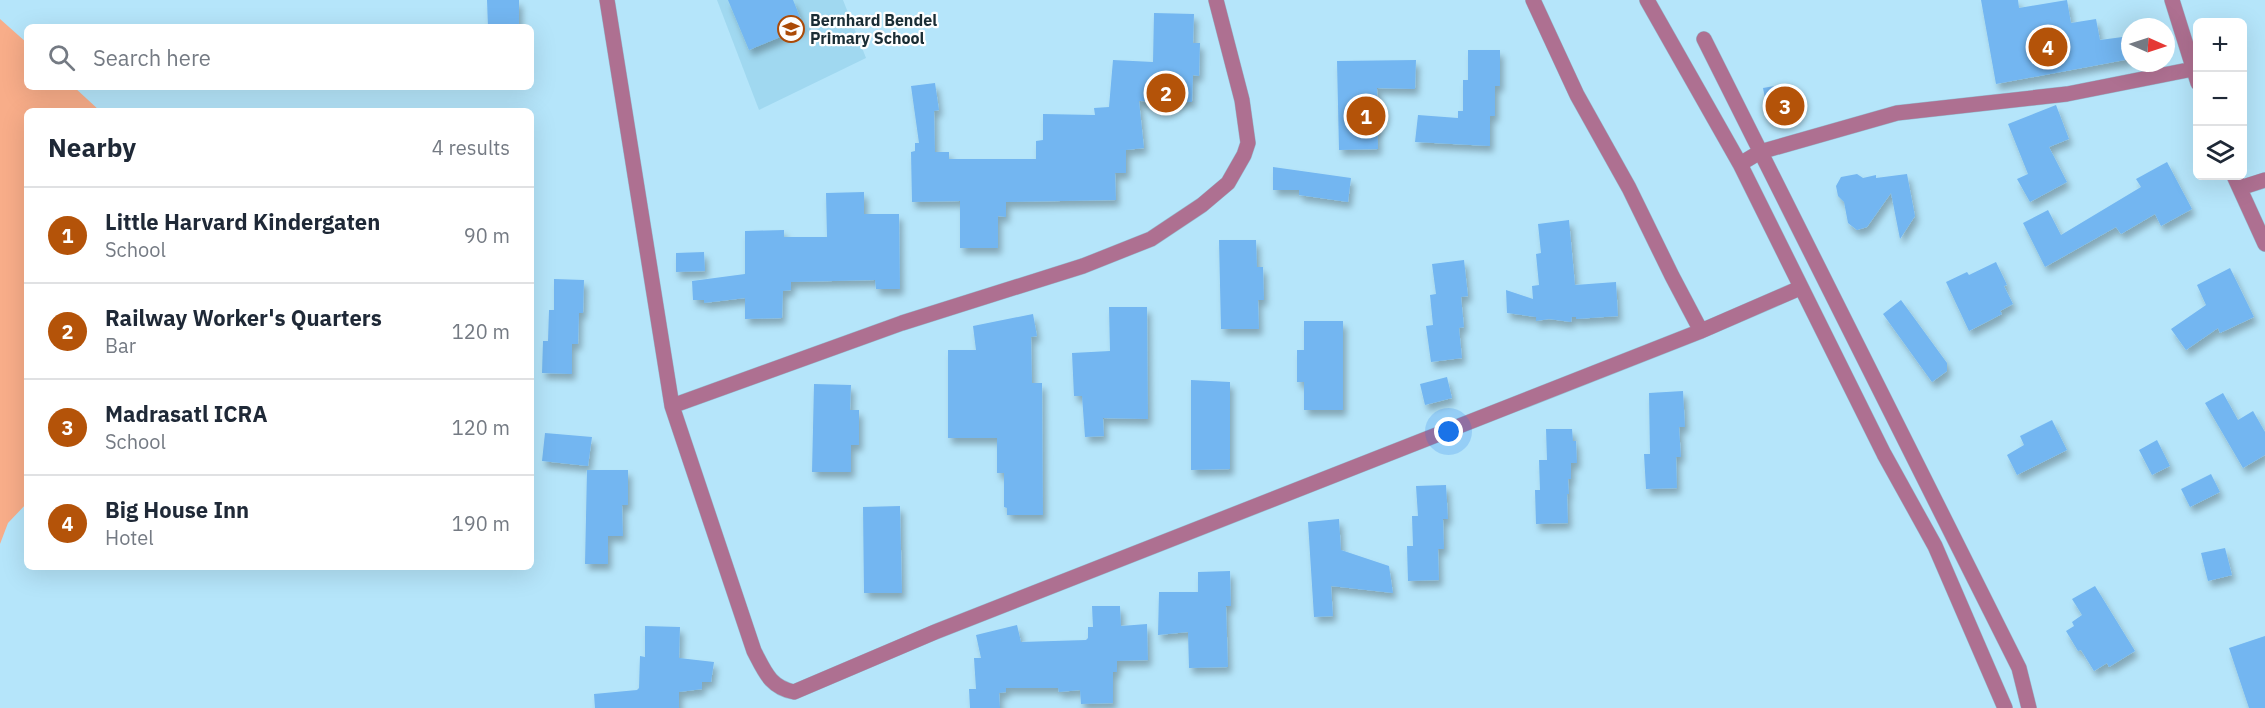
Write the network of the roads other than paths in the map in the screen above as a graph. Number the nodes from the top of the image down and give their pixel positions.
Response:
1 (607, 0) edge
2 (1216, 0) edge
3 (1533, 0) edge
4 (1647, 0) edge
5 (2172, 0) edge
6 (1704, 39) dead end
7 (2194, 72) edge
8 (2193, 76) edge
9 (1760, 152) junction
10 (1740, 164) junction
11 (2265, 180) edge
12 (2237, 182) edge
13 (2265, 244) edge
14 (1800, 288) junction
15 (1701, 331) junction
16 (672, 406) junction
17 (2005, 708) edge
18 (2029, 708) edge

1 - 16 street
2 - 16 street
3 - 15 street
4 - 10 street
5 - 7 street
6 - 9 street
8 - 9 street
9 - 10 street
9 - 18 street
10 - 14 street
11 - 12 street
12 - 13 street
14 - 15 street
14 - 17 street
15 - 16 street

